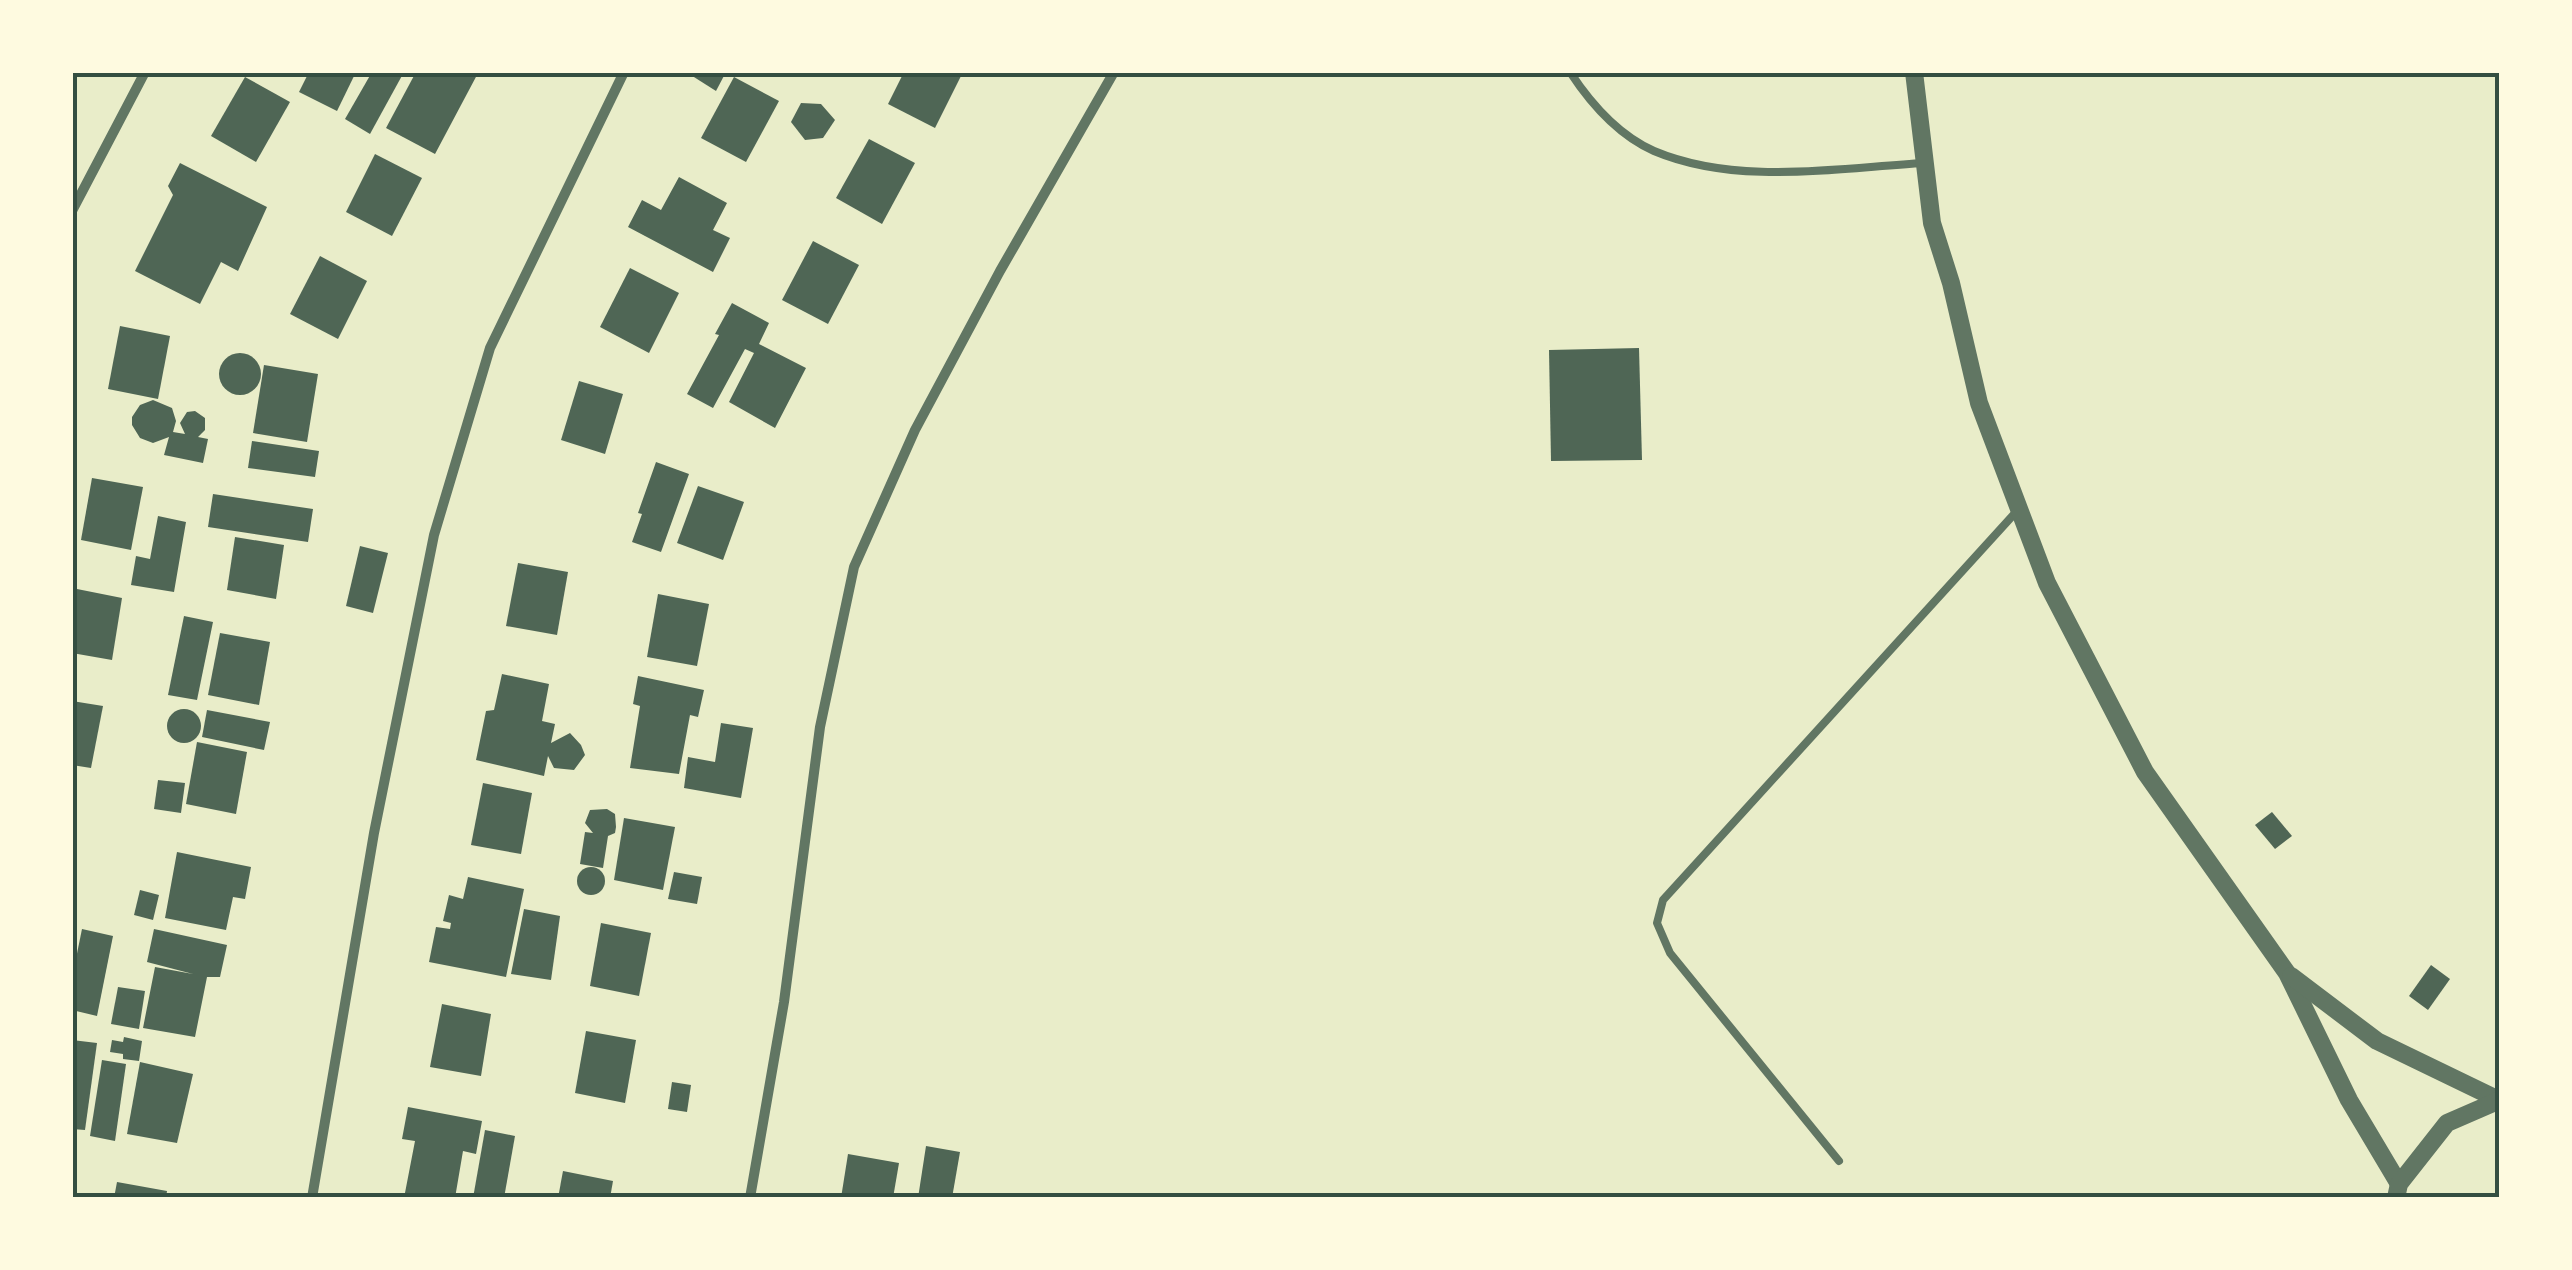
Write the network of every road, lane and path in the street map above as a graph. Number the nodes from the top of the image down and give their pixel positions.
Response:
1 (145, 72) edge
2 (624, 72) edge
3 (1114, 72) edge
4 (1570, 72) edge
5 (1914, 72) edge
6 (1924, 163) junction
7 (72, 211) edge
8 (2020, 508) junction
9 (2287, 973) junction
10 (2499, 1100) edge
11 (1839, 1161) dead end
12 (2398, 1191) edge
13 (312, 1198) edge
14 (750, 1198) edge

1 - 7 street
2 - 13 street
3 - 14 street
4 - 6 lane
5 - 6 street
6 - 8 street
8 - 9 street
8 - 11 lane
9 - 10 street
9 - 12 street
10 - 12 street

